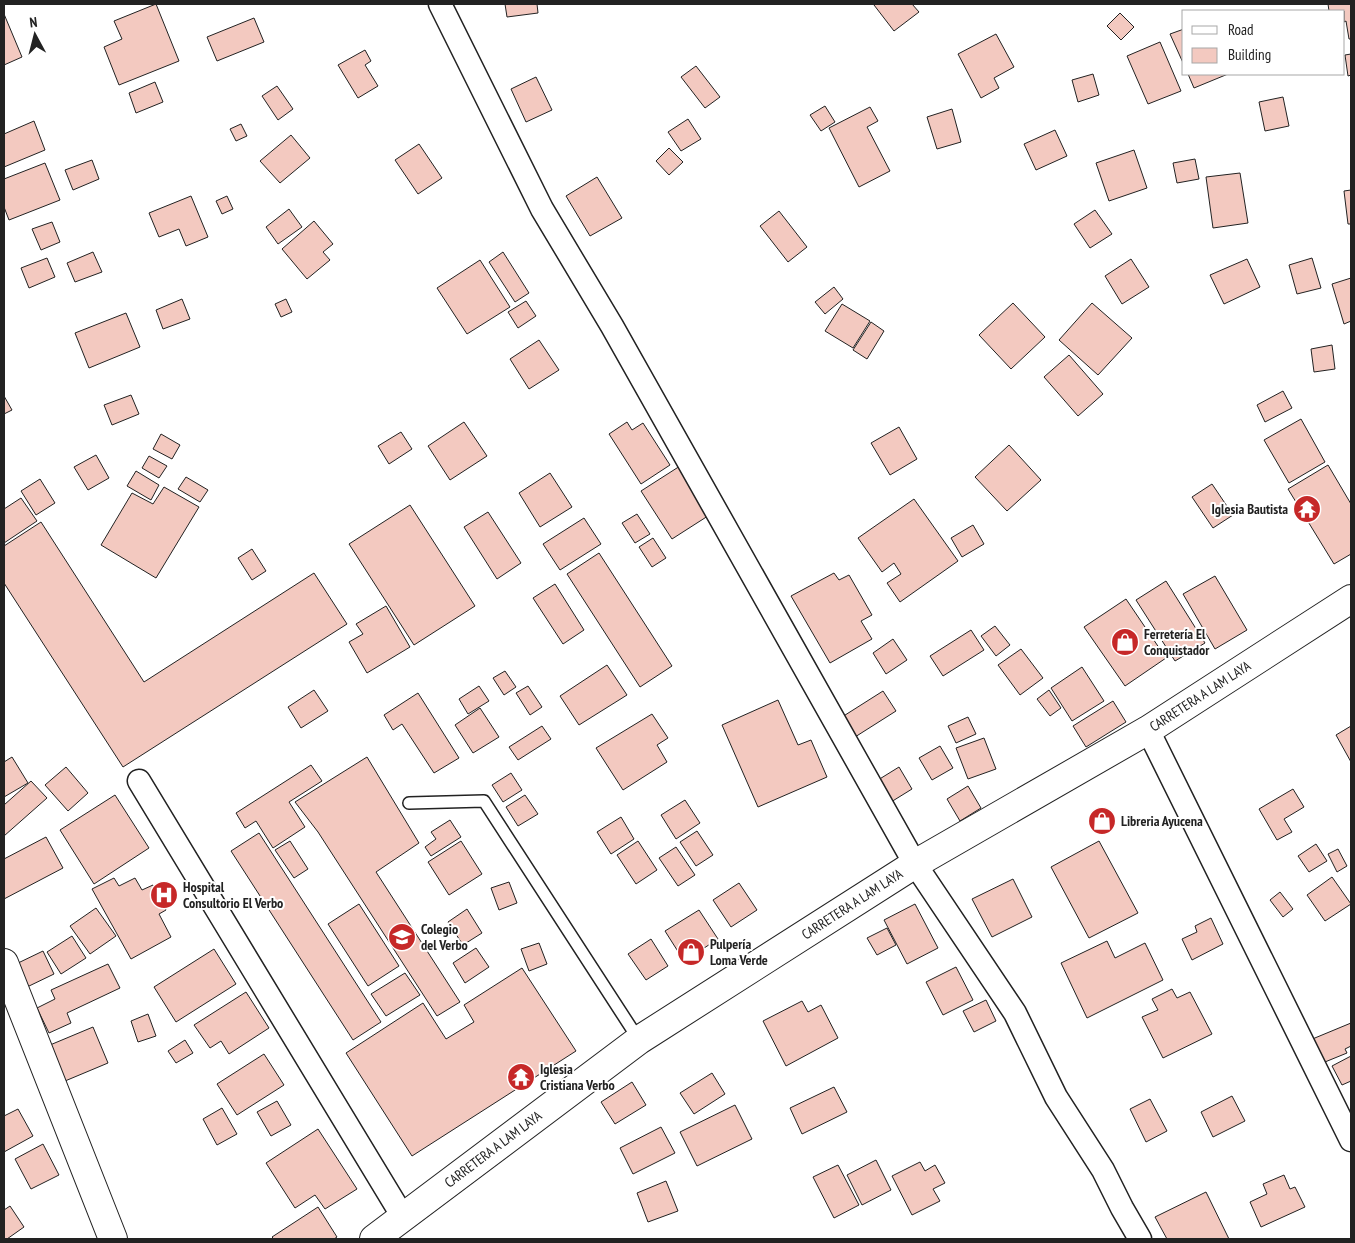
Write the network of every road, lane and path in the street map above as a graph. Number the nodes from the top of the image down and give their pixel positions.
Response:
1 (440, 4) edge
2 (1351, 599) edge
3 (1148, 730) junction
4 (138, 781) dead end
5 (409, 803) dead end
6 (915, 864) junction
7 (6, 974) edge
8 (639, 1040) junction
9 (1351, 1140) edge
10 (403, 1217) junction
11 (113, 1239) edge
12 (374, 1239) edge
13 (1140, 1239) edge

1 - 6 street
2 - 3 main road, CARRETERA A LAM LAYA
3 - 6 main road, CARRETERA A LAM LAYA
3 - 9 street
4 - 10 street
5 - 8 lane
6 - 8 main road, CARRETERA A LAM LAYA
6 - 13 street
7 - 11 main road
8 - 10 main road, CARRETERA A LAM LAYA
10 - 12 main road, CARRETERA A LAM LAYA

